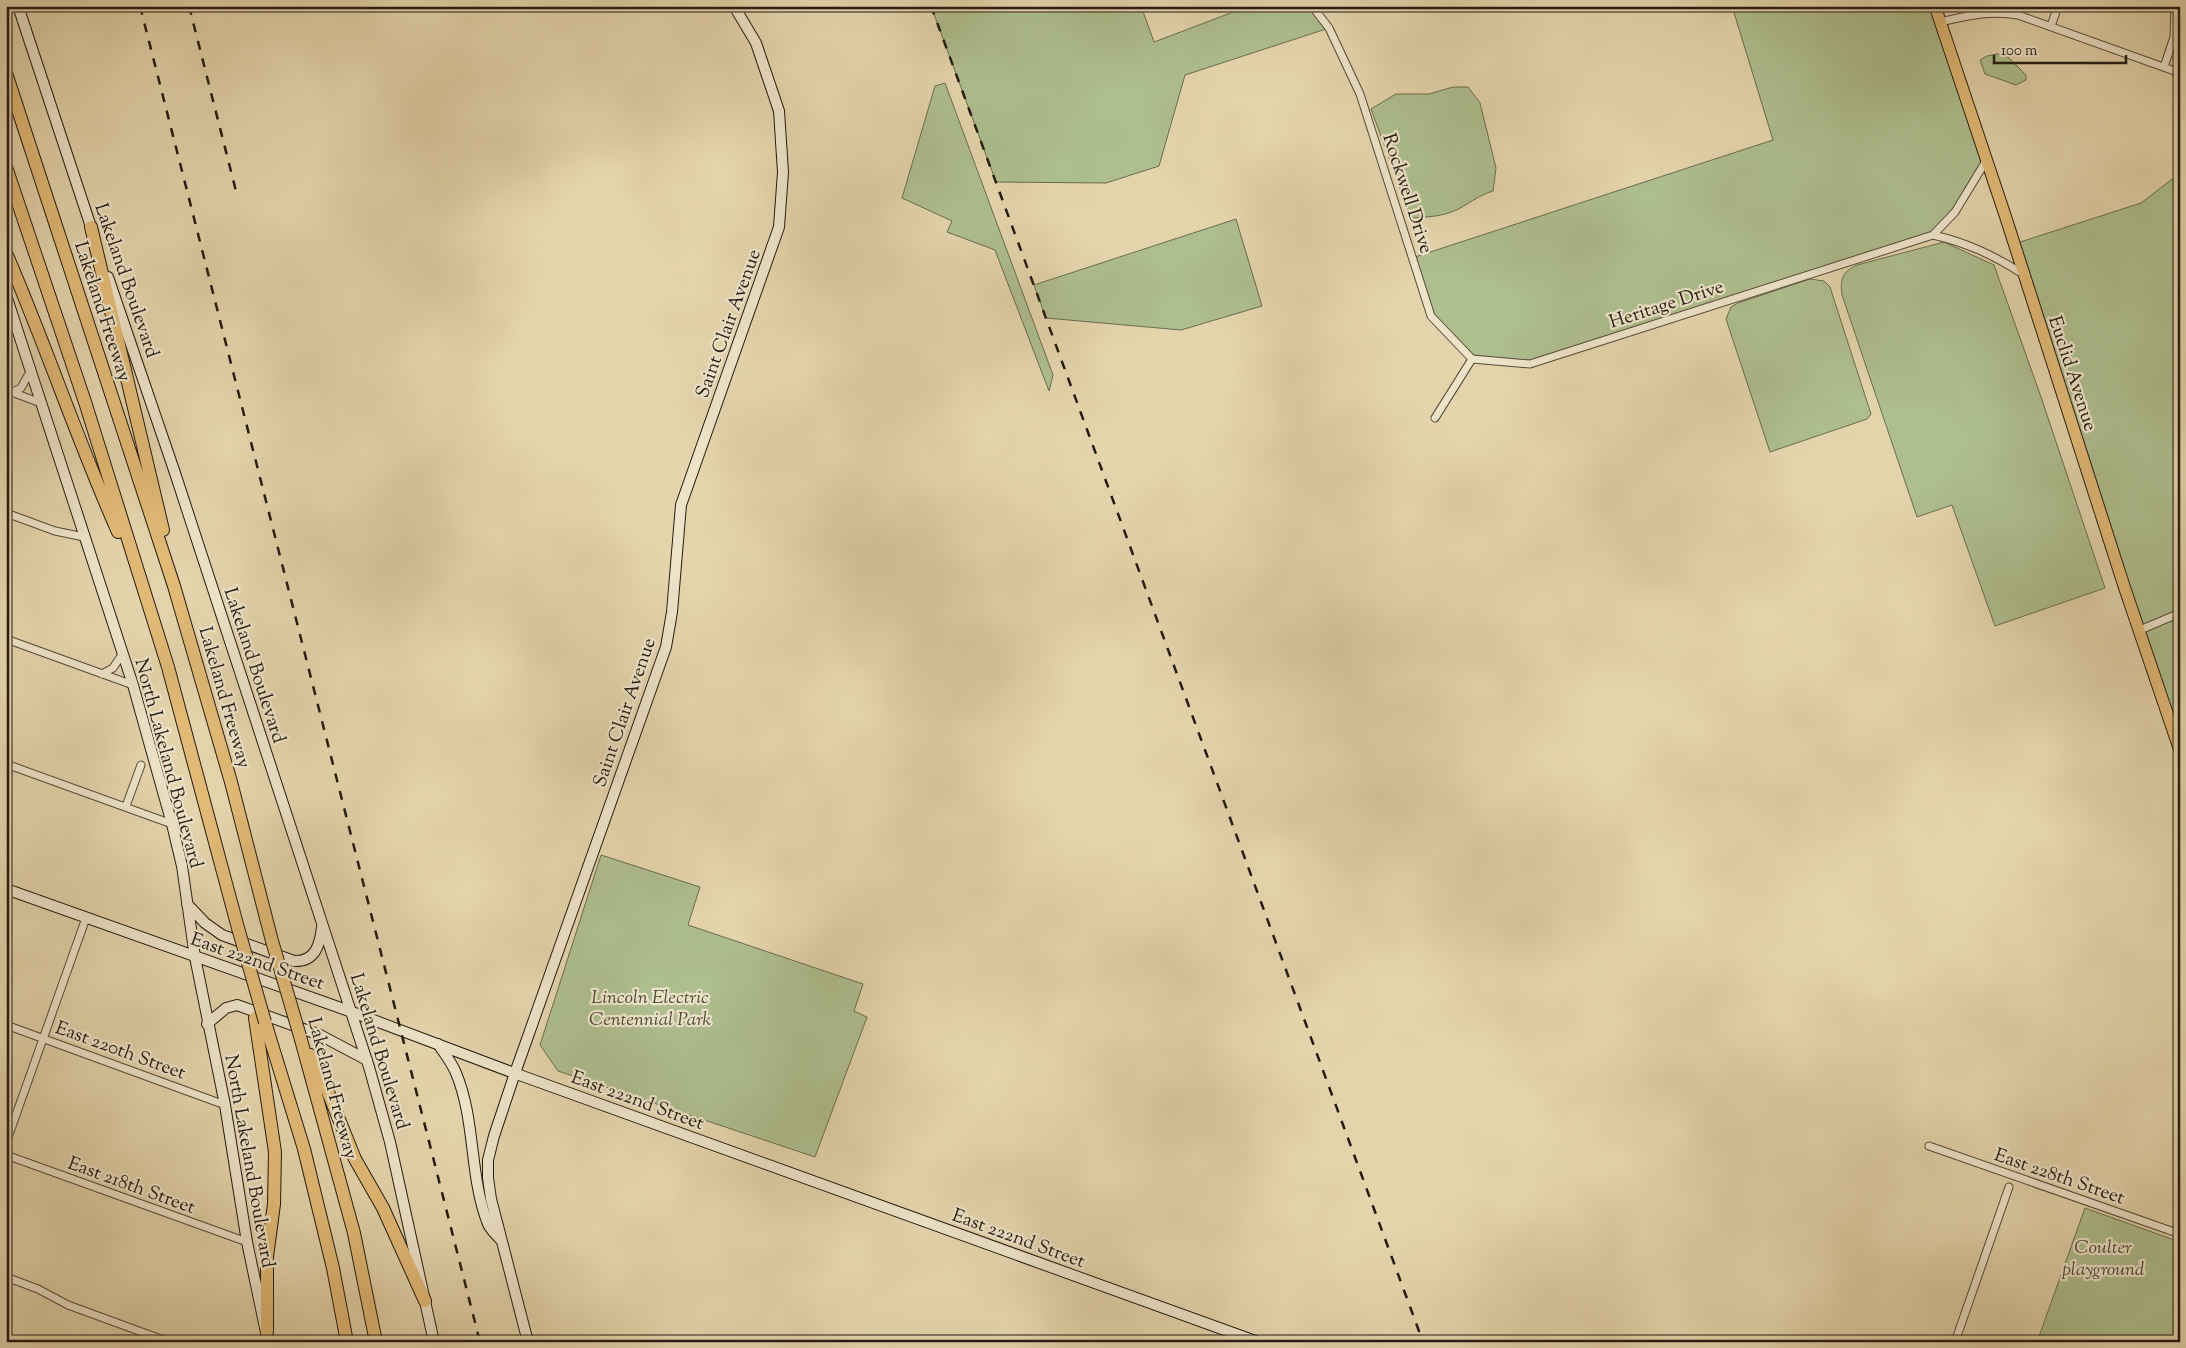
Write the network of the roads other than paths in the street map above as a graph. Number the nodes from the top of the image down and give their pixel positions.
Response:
1 (18, 6) edge
2 (734, 6) edge
3 (1312, 6) edge
4 (1934, 6) edge
5 (2058, 6) edge
6 (2175, 6) edge
7 (1940, 22) junction
8 (2051, 26) junction
9 (2164, 67) junction
10 (6, 73) edge
11 (2180, 73) edge
12 (1986, 161) junction
13 (6, 167) edge
14 (91, 227) junction
15 (1933, 235) junction
16 (6, 253) edge
17 (2024, 274) junction
18 (6, 294) edge
19 (1472, 359) junction
20 (31, 370) junction
21 (9, 391) edge
22 (41, 403) junction
23 (1435, 418) dead end
24 (6, 513) edge
25 (84, 537) junction
26 (140, 582) junction
27 (174, 586) junction
28 (2180, 613) edge
29 (2140, 630) junction
30 (6, 639) edge
31 (122, 653) junction
32 (102, 674) junction
33 (133, 685) junction
34 (2180, 751) edge
35 (6, 764) edge
36 (141, 765) dead end
37 (126, 806) junction
38 (172, 824) junction
39 (6, 889) edge
40 (187, 904) junction
41 (86, 918) junction
42 (323, 924) junction
43 (195, 957) junction
44 (352, 1012) junction
45 (260, 1020) junction
46 (208, 1024) junction
47 (6, 1025) edge
48 (300, 1036) junction
49 (43, 1038) junction
50 (437, 1043) junction
51 (367, 1060) junction
52 (515, 1073) junction
53 (225, 1105) junction
54 (6, 1143) edge
55 (1929, 1146) dead end
56 (6, 1155) edge
57 (2009, 1187) dead end
58 (2180, 1234) edge
59 (247, 1242) junction
60 (502, 1242) junction
61 (6, 1277) edge
62 (425, 1301) junction
63 (268, 1337) edge
64 (1252, 1341) edge
65 (170, 1342) edge
66 (347, 1342) edge
67 (376, 1342) edge
68 (434, 1342) edge
69 (528, 1342) edge
70 (1955, 1342) edge

1 - 14 street, Lakeland Boulevard
2 - 52 street, Saint Clair Avenue
3 - 19 street, Rockwell Drive
4 - 7 main road, Euclid Avenue
5 - 8 street
6 - 9 street
7 - 8 street
7 - 12 main road, Euclid Avenue
8 - 9 street
9 - 11 street
10 - 27 highway, Lakeland Freeway
12 - 15 street, Heritage Drive
12 - 17 main road, Euclid Avenue
13 - 26 highway
14 - 27 highway
14 - 42 street, Lakeland Boulevard
15 - 17 street, Heritage Drive
15 - 19 street, Heritage Drive
16 - 26 highway
17 - 29 main road, Euclid Avenue
18 - 20 street, North Lakeland Boulevard
19 - 23 street
20 - 21 street
20 - 22 street, North Lakeland Boulevard
21 - 22 street
22 - 25 street, North Lakeland Boulevard
24 - 25 street
25 - 31 street, North Lakeland Boulevard
26 - 45 highway, bridge
27 - 48 highway, Lakeland Freeway, bridge
28 - 29 street
29 - 34 main road, Euclid Avenue
30 - 32 street
31 - 32 street
31 - 33 street, North Lakeland Boulevard
32 - 33 street
33 - 38 street, North Lakeland Boulevard
35 - 37 street
36 - 37 street
37 - 38 street
38 - 40 street, North Lakeland Boulevard
39 - 41 street, East 222nd Street
40 - 42 street
40 - 43 street, North Lakeland Boulevard
41 - 43 street, East 222nd Street
41 - 49 street
42 - 44 street, Lakeland Boulevard
43 - 44 street, East 222nd Street
43 - 46 street, North Lakeland Boulevard
44 - 50 street, East 222nd Street
44 - 51 street, Lakeland Boulevard
45 - 63 highway
45 - 66 highway
46 - 51 street
46 - 53 street, North Lakeland Boulevard
47 - 49 street, East 220th Street
48 - 62 highway
48 - 67 highway, Lakeland Freeway
49 - 53 street, East 220th Street
49 - 54 street
50 - 52 street, East 222nd Street
50 - 60 street
51 - 62 street, Lakeland Boulevard
52 - 60 street, Saint Clair Avenue
52 - 64 street, East 222nd Street
53 - 59 street, North Lakeland Boulevard
55 - 58 street, East 228th Street
56 - 59 street, East 218th Street
57 - 70 street
59 - 63 street, North Lakeland Boulevard
60 - 69 street, Saint Clair Avenue
61 - 65 street
62 - 68 street, Lakeland Boulevard

